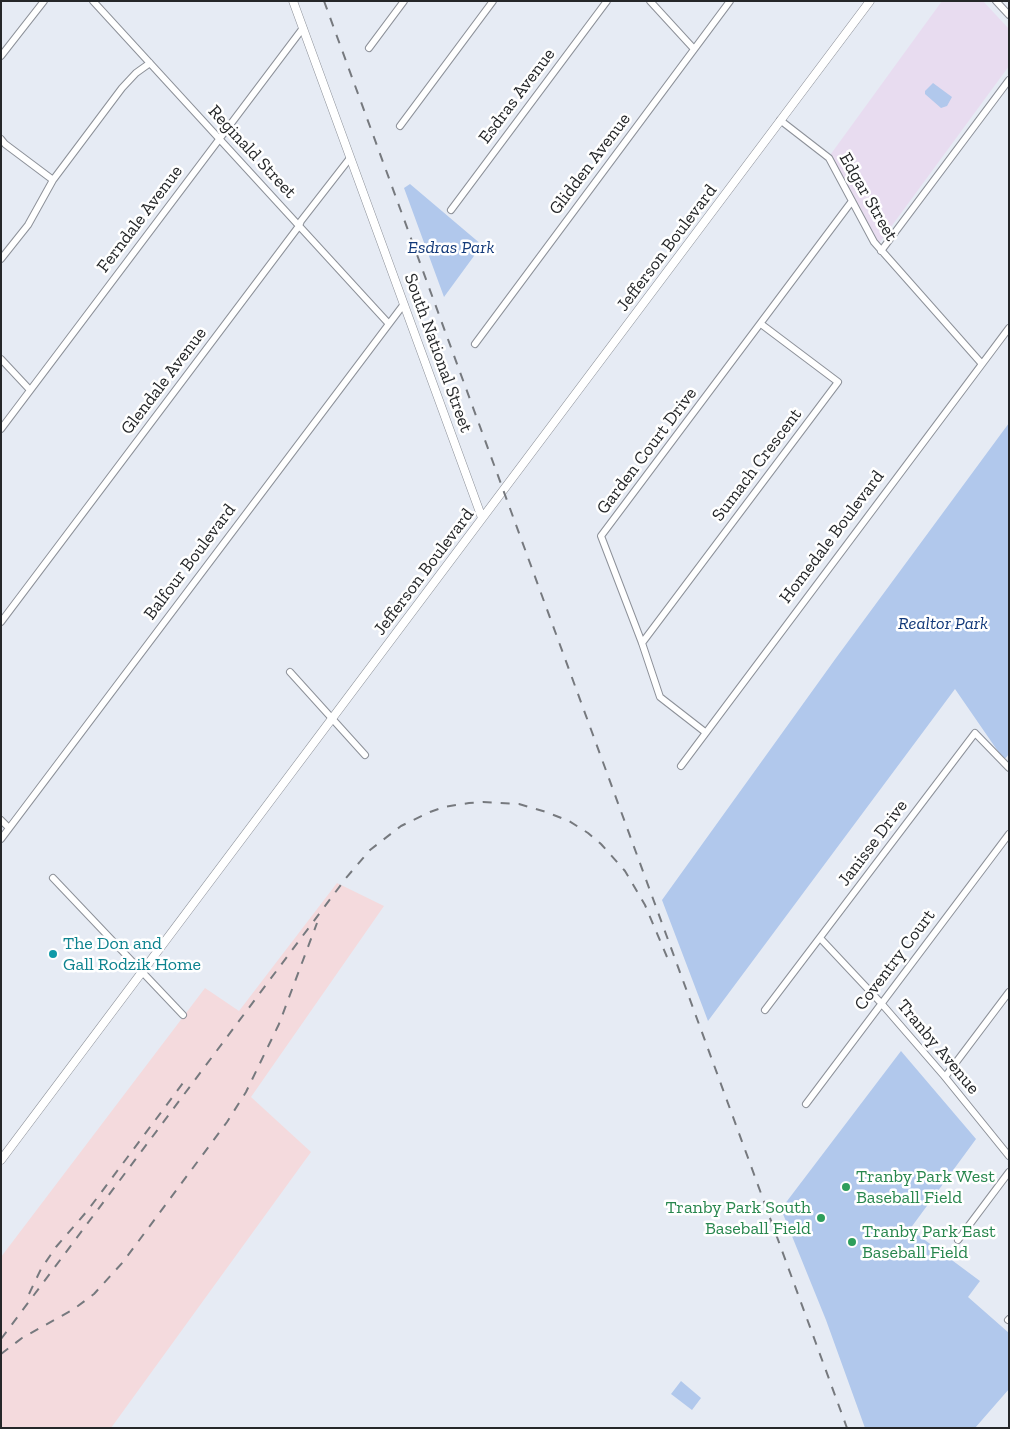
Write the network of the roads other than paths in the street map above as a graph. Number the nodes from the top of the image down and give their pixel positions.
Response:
1 (44, 1) edge
2 (93, 1) edge
3 (293, 1) edge
4 (404, 1) edge
5 (493, 1) edge
6 (608, 1) edge
7 (650, 1) edge
8 (730, 1) edge
9 (870, 1) edge
10 (996, 1) edge
11 (1009, 15) edge
12 (303, 28) junction
13 (369, 48) dead end
14 (694, 49) junction
15 (1, 56) edge
16 (150, 63) junction
17 (1009, 80) edge
18 (780, 120) junction
19 (400, 126) dead end
20 (1, 139) edge
21 (219, 139) junction
22 (350, 158) junction
23 (53, 180) junction
24 (852, 202) junction
25 (451, 210) dead end
26 (299, 226) junction
27 (881, 251) junction
28 (1, 259) edge
29 (404, 304) junction
30 (389, 324) junction
31 (761, 324) junction
32 (1009, 328) edge
33 (475, 344) dead end
34 (1, 359) edge
35 (982, 364) junction
36 (30, 390) junction
37 (1, 428) edge
38 (482, 518) junction
39 (1, 622) edge
40 (642, 643) junction
41 (290, 672) dead end
42 (332, 719) junction
43 (705, 732) junction
44 (365, 755) dead end
45 (680, 766) dead end
46 (1009, 768) edge
47 (1, 820) edge
48 (9, 828) junction
49 (1009, 834) edge
50 (1, 839) edge
51 (53, 878) dead end
52 (820, 938) junction
53 (142, 971) junction
54 (1009, 992) edge
55 (881, 1003) junction
56 (765, 1010) dead end
57 (183, 1015) dead end
58 (945, 1077) junction
59 (806, 1104) dead end
60 (1009, 1156) edge
61 (1, 1160) edge
62 (1009, 1172) edge
63 (958, 1240) dead end

1 - 15 street
2 - 16 street, Reginald Street
3 - 12 street, South National Street
4 - 13 street
5 - 19 street
6 - 25 street, Esdras Avenue
7 - 14 street
8 - 14 street, Glidden Avenue
9 - 18 street, Jefferson Boulevard
10 - 11 street
12 - 21 street, Ferndale Avenue
12 - 22 street, South National Street
14 - 33 street, Glidden Avenue
16 - 21 street, Reginald Street
16 - 23 street
17 - 27 street
18 - 24 street, Edgar Street
18 - 38 street, Jefferson Boulevard
20 - 23 street
21 - 26 street, Reginald Street
21 - 36 street, Ferndale Avenue
22 - 26 street, Glendale Avenue
22 - 29 street, South National Street
23 - 28 street
24 - 27 street, Edgar Street
24 - 31 street, Garden Court Drive
26 - 30 street, Reginald Street
26 - 39 street, Glendale Avenue
27 - 35 street, Edgar Street
29 - 30 street, Balfour Boulevard
29 - 38 street, South National Street
30 - 48 street, Balfour Boulevard
31 - 40 street, Garden Court Drive
31 - 40 street, Sumach Crescent
32 - 35 street, Homedale Boulevard
34 - 36 street
35 - 43 street, Homedale Boulevard
36 - 37 street, Ferndale Avenue
38 - 42 street, Jefferson Boulevard
40 - 43 street, Garden Court Drive
41 - 42 street
42 - 44 street
42 - 53 street, Jefferson Boulevard
43 - 45 street, Homedale Boulevard
46 - 52 street, Janisse Drive
47 - 48 street
48 - 50 street, Balfour Boulevard
49 - 55 street, Coventry Court
51 - 53 street
52 - 55 street, Tranby Avenue
52 - 56 street, Janisse Drive
53 - 57 street
53 - 61 street, Jefferson Boulevard
54 - 58 street
55 - 58 street, Tranby Avenue
55 - 59 street, Coventry Court
58 - 60 street, Tranby Avenue
62 - 63 street

